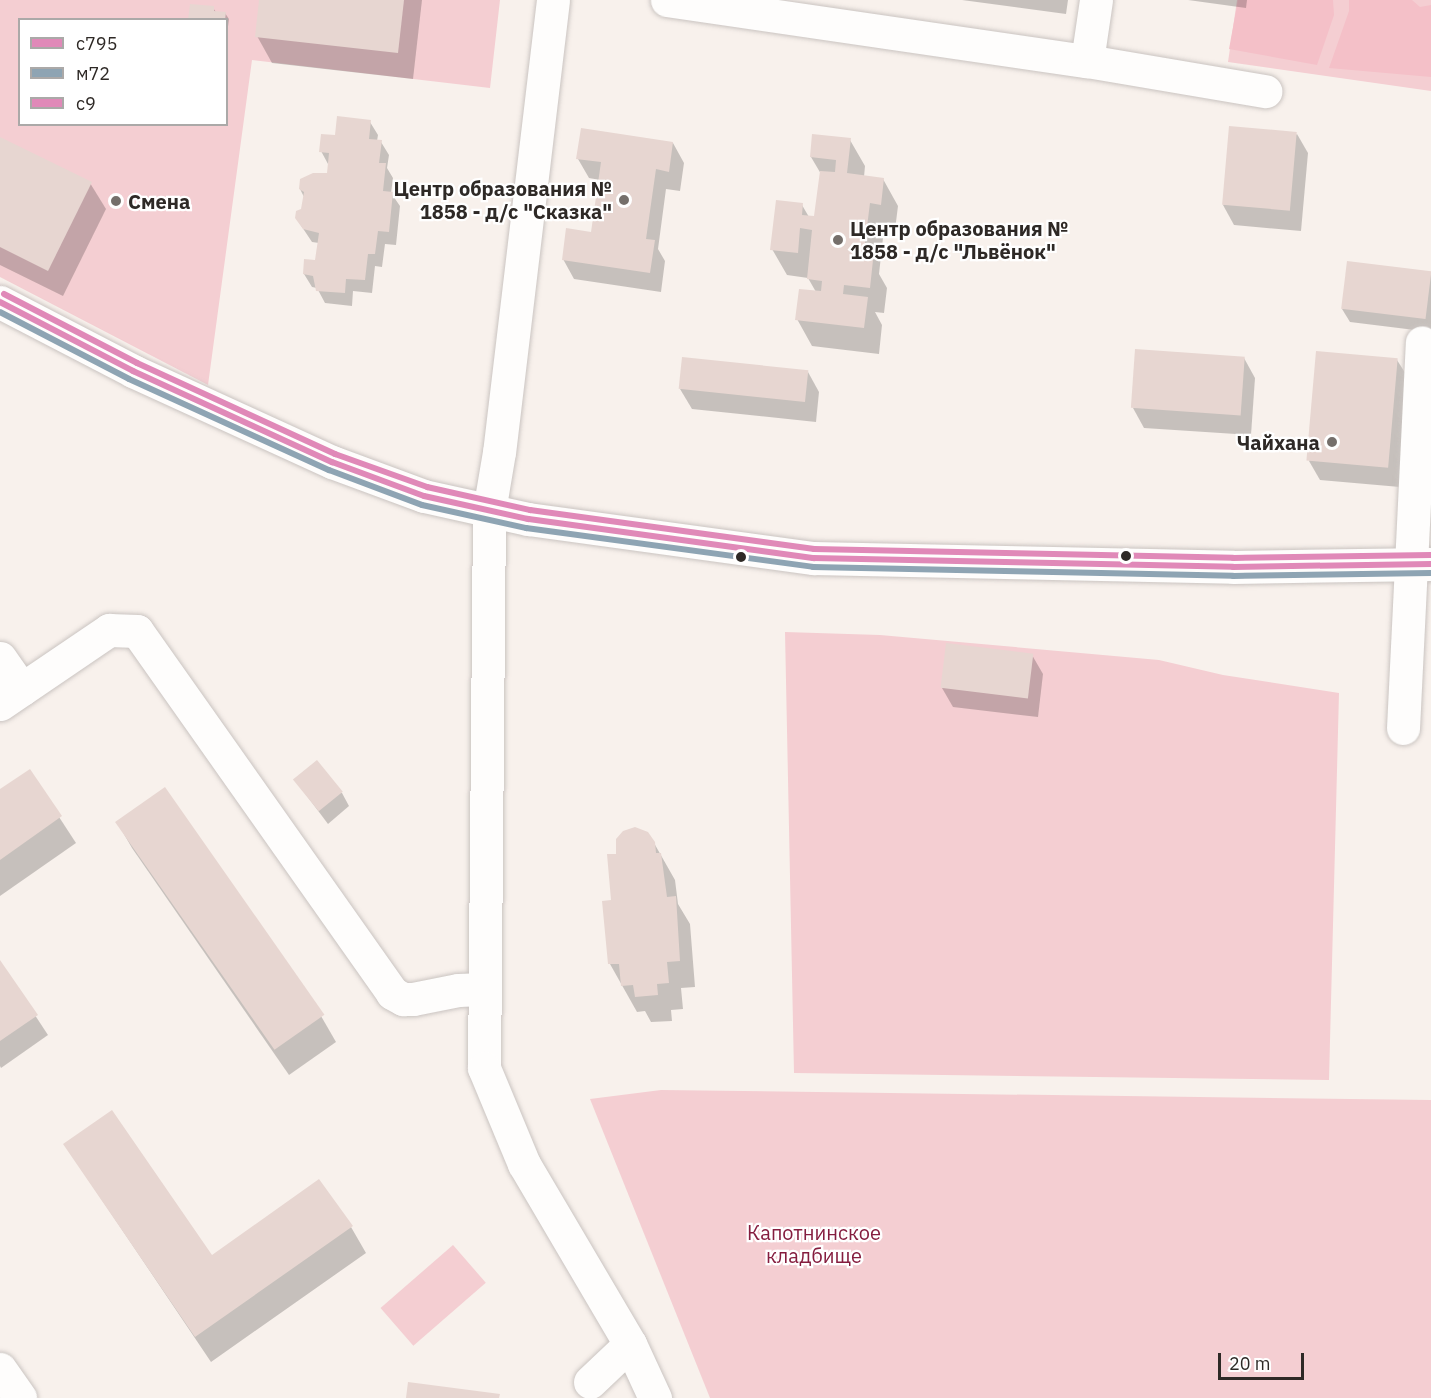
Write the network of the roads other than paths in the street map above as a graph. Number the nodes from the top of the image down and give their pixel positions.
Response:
1 (553, 0) edge
2 (667, 0) edge
3 (1096, 0) edge
4 (1087, 61) junction
5 (1265, 92) dead end
6 (0, 302) edge
7 (1422, 342) dead end
8 (489, 511) junction
9 (1421, 564) edge
10 (1419, 643) edge
11 (0, 658) edge
12 (11, 697) edge
13 (1403, 728) dead end
14 (484, 989) junction
15 (630, 1344) junction
16 (0, 1369) edge
17 (590, 1382) dead end
18 (20, 1398) edge
19 (655, 1398) edge

1 - 8 street
2 - 4 street
3 - 4 street
4 - 5 street
6 - 8 street
7 - 9 street
8 - 9 street
8 - 14 street
9 - 10 street
10 - 13 street
11 - 12 street
12 - 14 street
14 - 15 street
15 - 17 street
15 - 19 street
16 - 18 street

